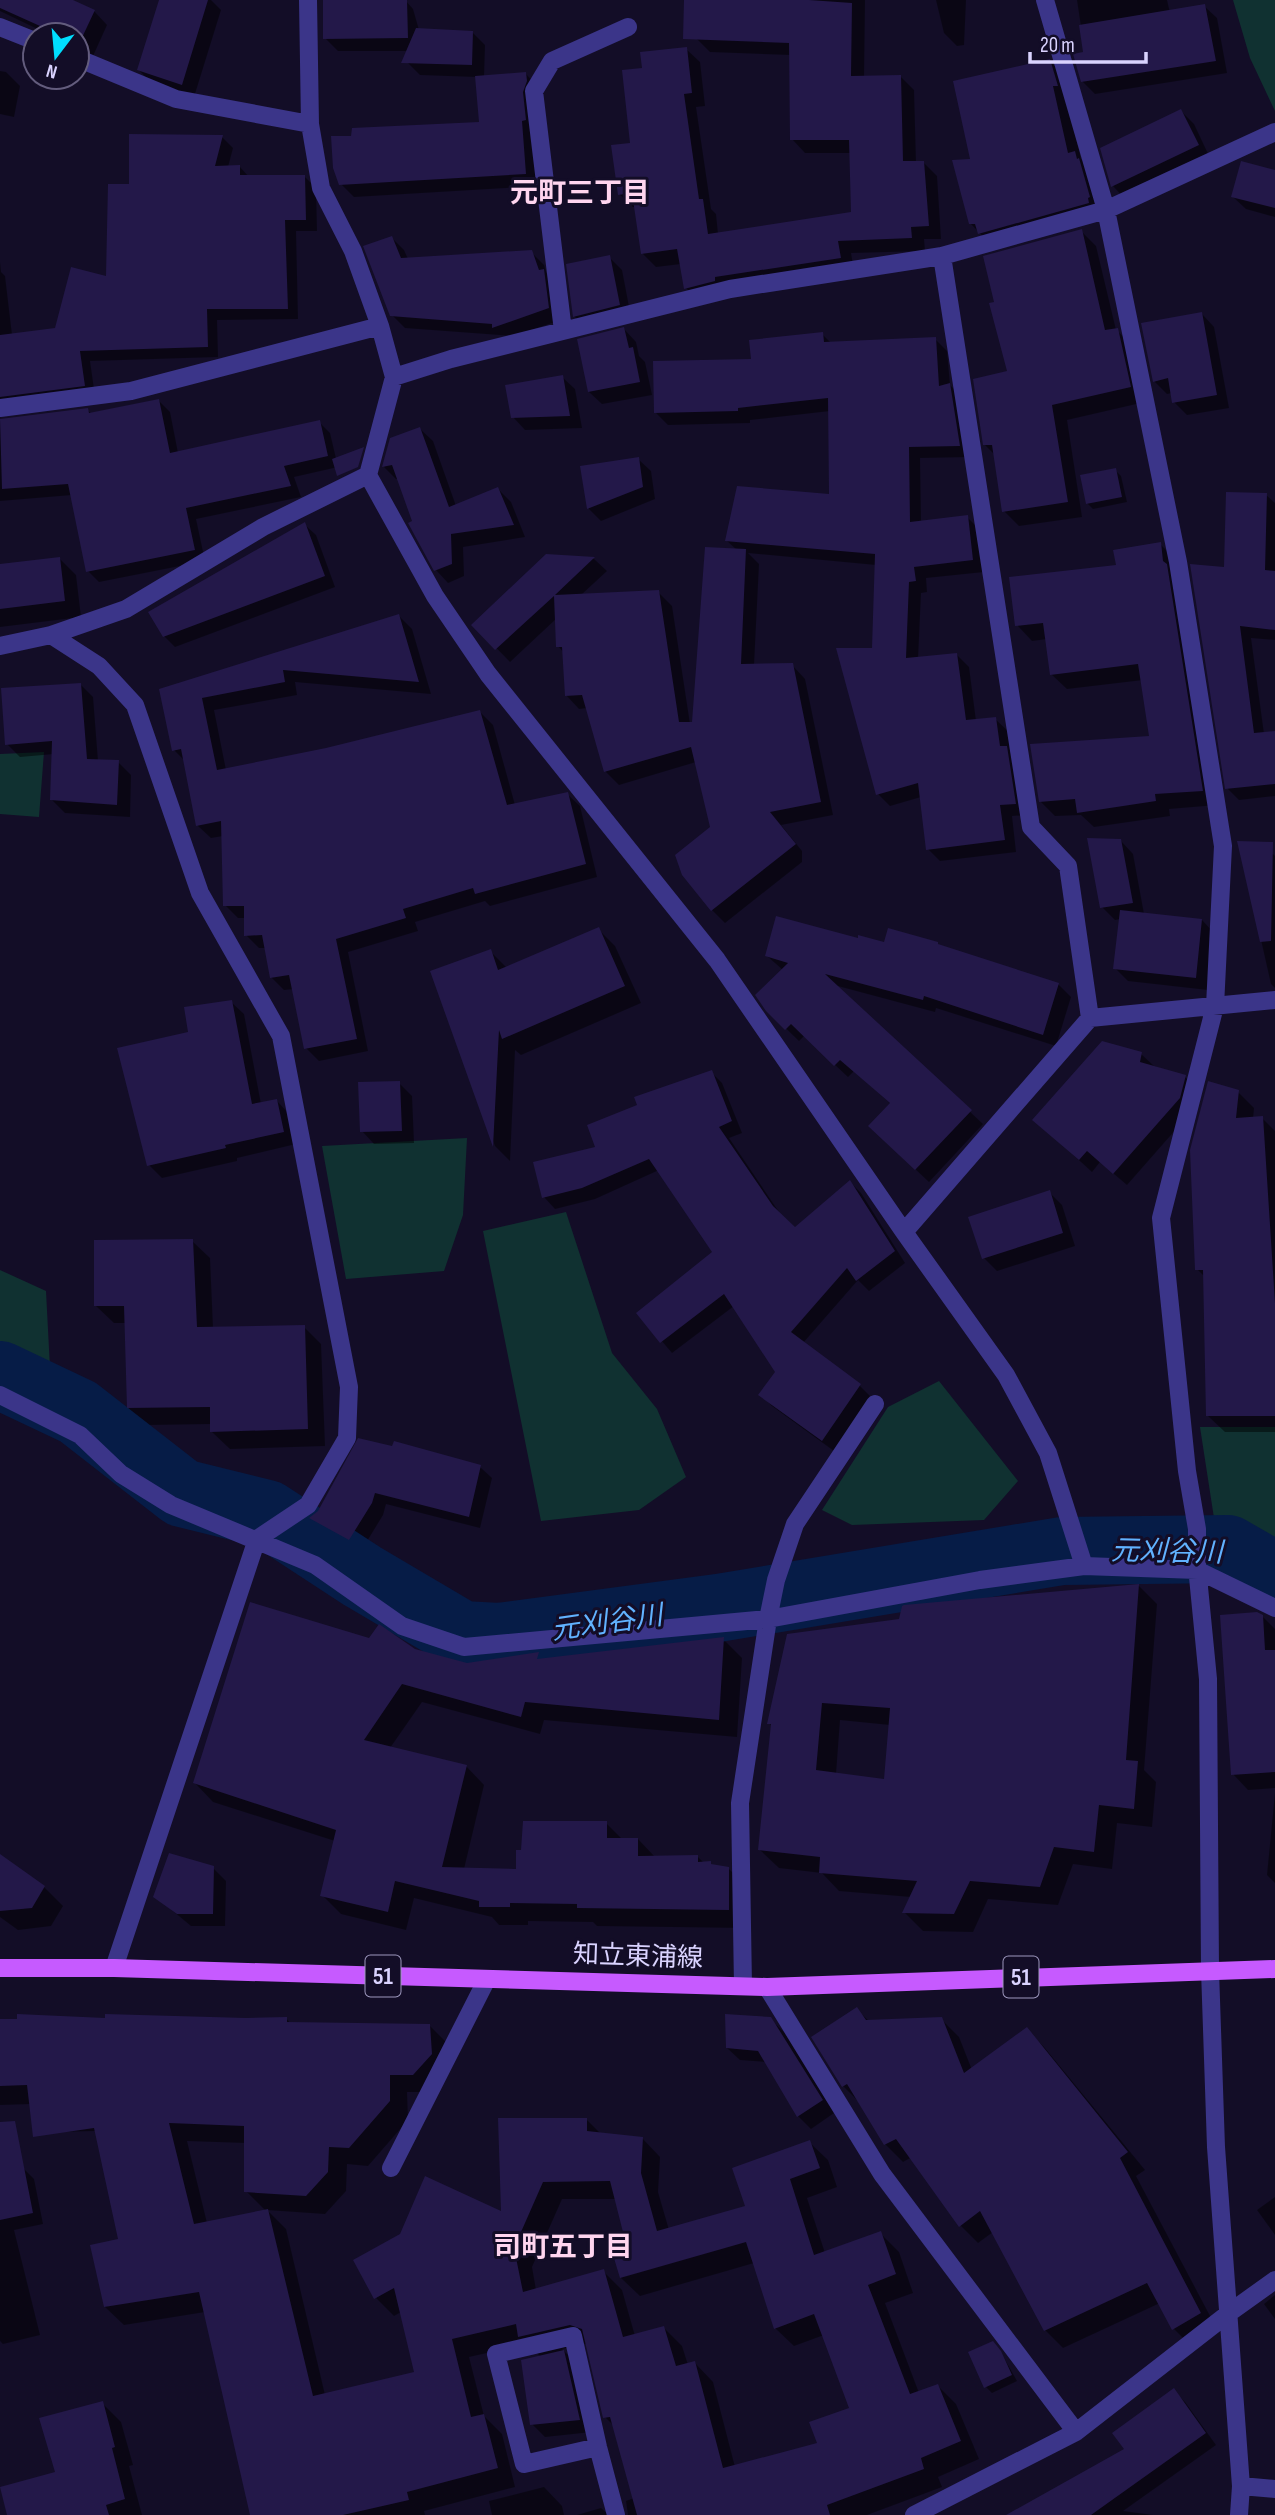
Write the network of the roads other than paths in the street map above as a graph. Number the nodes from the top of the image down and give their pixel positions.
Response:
1 (308, 0) edge
2 (1045, 0) edge
3 (0, 27) edge
4 (628, 27) dead end
5 (21, 35) edge
6 (91, 64) edge
7 (310, 124) junction
8 (1275, 132) edge
9 (1106, 209) junction
10 (942, 256) junction
11 (380, 326) junction
12 (563, 331) junction
13 (394, 377) junction
14 (0, 408) edge
15 (368, 475) junction
16 (51, 635) junction
17 (0, 646) edge
18 (1275, 1000) edge
19 (1215, 1006) junction
20 (1090, 1018) junction
21 (904, 1232) junction
22 (0, 1395) edge
23 (875, 1404) dead end
24 (259, 1538) junction
25 (1084, 1564) junction
26 (1197, 1568) junction
27 (1275, 1608) edge
28 (769, 1617) junction
29 (0, 1968) edge
30 (114, 1968) junction
31 (1275, 1969) edge
32 (1210, 1970) junction
33 (487, 1979) junction
34 (743, 1986) junction
35 (767, 1987) junction
36 (391, 2168) dead end
37 (1275, 2280) edge
38 (1229, 2313) junction
39 (1076, 2432) junction
40 (598, 2447) junction
41 (1241, 2486) junction
42 (1275, 2489) edge
43 (616, 2515) edge
44 (914, 2515) edge
45 (1239, 2515) edge

1 - 7 street
2 - 9 street
3 - 5 street
4 - 12 street
6 - 7 street
7 - 11 street
8 - 9 street
9 - 10 street
9 - 19 street
10 - 12 street
10 - 20 street
11 - 13 street
11 - 14 street
12 - 13 street
13 - 15 street
15 - 16 street
15 - 21 street
16 - 17 street
16 - 24 street
18 - 19 street
19 - 20 street
19 - 26 street
20 - 21 street
21 - 25 street
22 - 24 street
23 - 28 street
24 - 28 street
24 - 30 street
25 - 26 street
25 - 28 street
26 - 27 street
26 - 32 street
28 - 34 street
29 - 30 main road, 知立東浦線 / 51
30 - 33 main road, 知立東浦線 / 51
31 - 32 main road, 知立東浦線 / 51
32 - 35 main road, 知立東浦線 / 51
32 - 38 street
33 - 34 main road, 知立東浦線 / 51
33 - 36 street
34 - 35 main road, 知立東浦線 / 51
35 - 39 street
37 - 38 street
38 - 39 street
38 - 41 street
39 - 44 street
40 - 40 street
40 - 43 street
41 - 42 street
41 - 45 street

